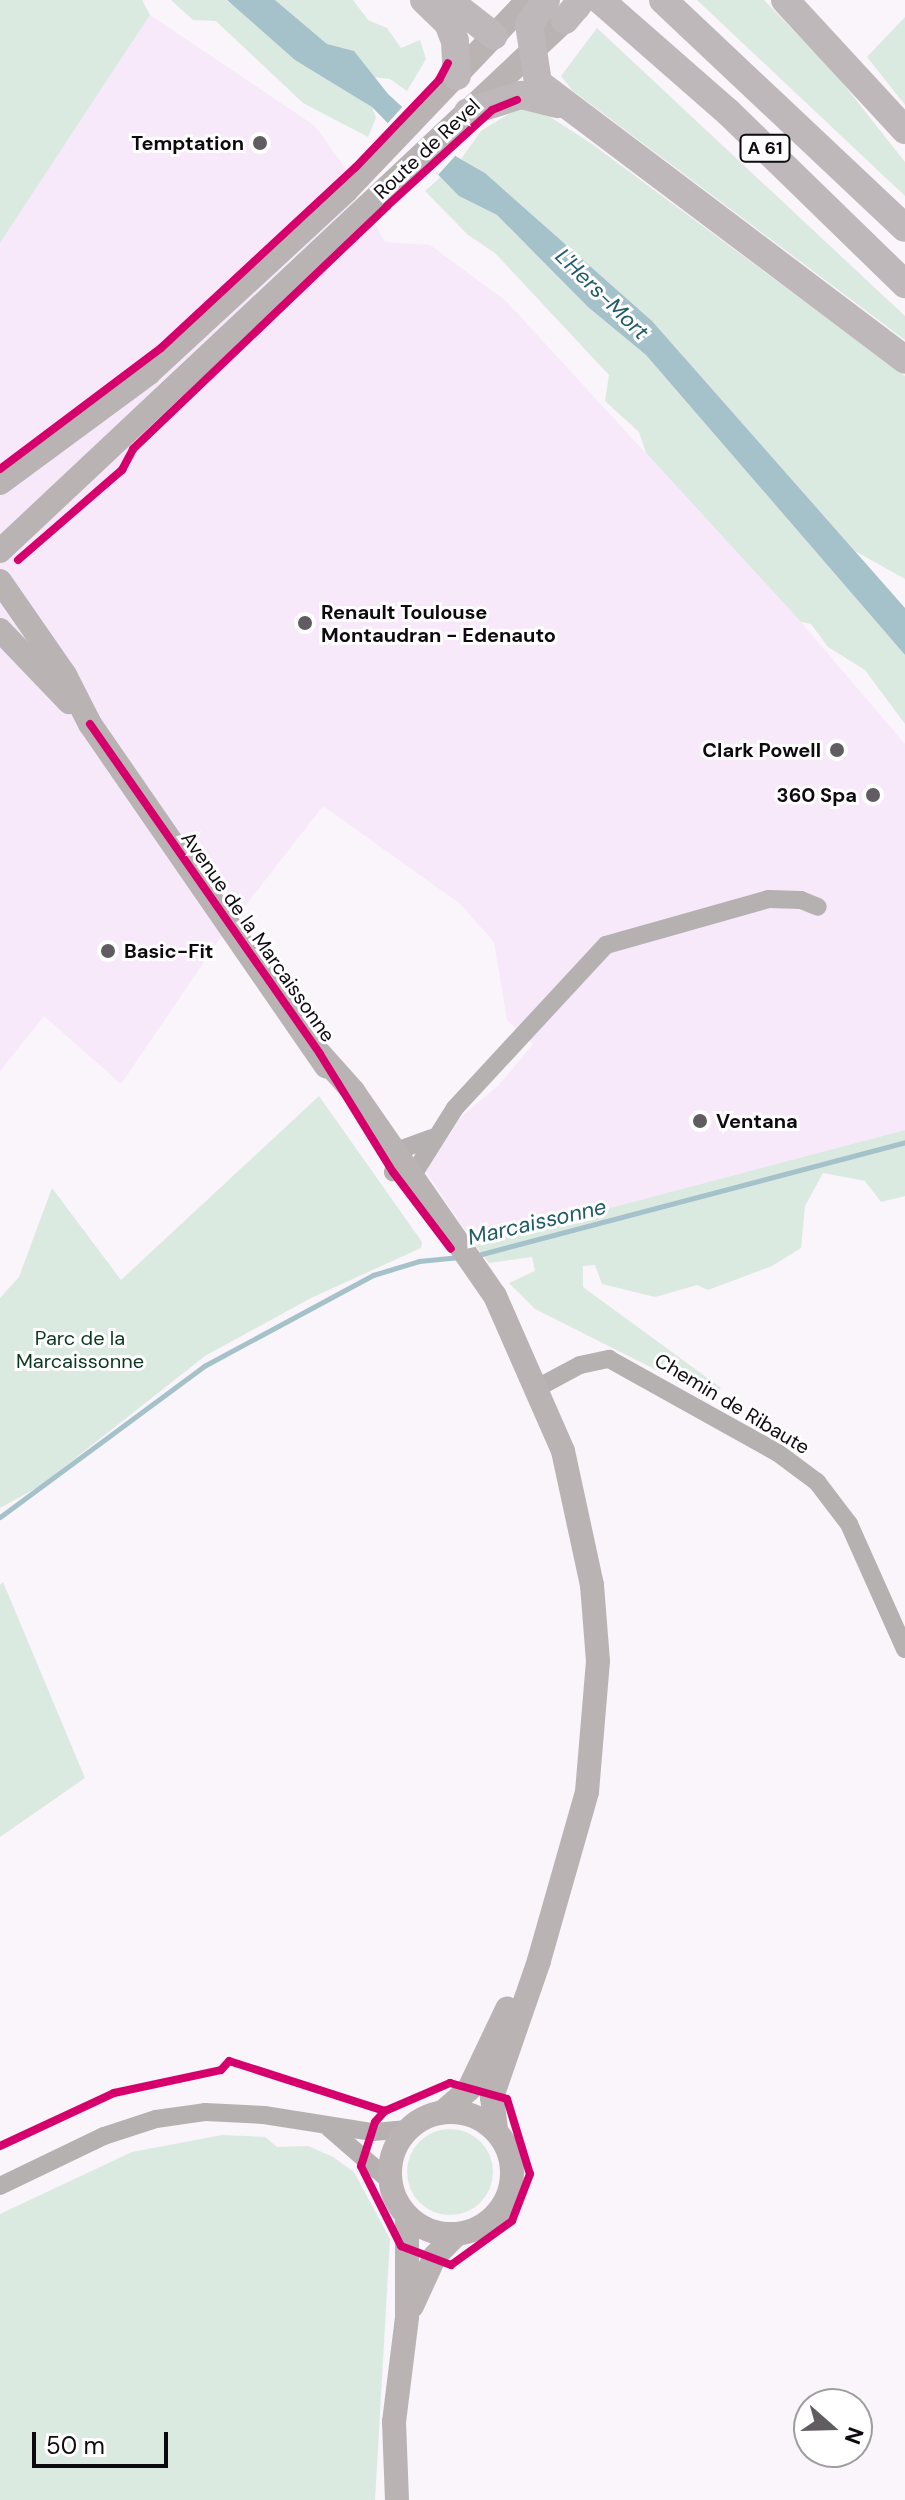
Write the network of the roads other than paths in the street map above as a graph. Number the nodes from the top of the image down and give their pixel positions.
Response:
1 (424, 0) edge
2 (448, 0) edge
3 (528, 0) edge
4 (663, 0) edge
5 (785, 0) edge
6 (807, 0) edge
7 (570, 5) edge
8 (610, 9) edge
9 (494, 36) junction
10 (532, 50) junction
11 (845, 61) junction
12 (450, 83) junction
13 (565, 106) junction
14 (468, 112) junction
15 (905, 130) edge
16 (905, 228) edge
17 (905, 284) edge
18 (905, 360) edge
19 (0, 483) edge
20 (0, 551) edge
21 (0, 581) edge
22 (0, 630) edge
23 (90, 724) junction
24 (818, 907) dead end
25 (400, 1167) junction
26 (537, 1388) junction
27 (905, 1649) edge
28 (550, 1916) junction
29 (444, 2111) junction
30 (329, 2128) junction
31 (408, 2129) junction
32 (496, 2130) junction
33 (390, 2181) junction
34 (0, 2186) edge
35 (407, 2216) junction
36 (457, 2234) junction
37 (407, 2317) junction
38 (397, 2500) edge

1 - 12 highway
2 - 9 highway
3 - 9 main road, Route de Revel
4 - 16 highway, A 61
5 - 11 highway
6 - 11 highway
7 - 10 highway
8 - 17 highway, A 61
9 - 10 main road
9 - 12 main road, Route de Revel
10 - 13 highway
10 - 14 main road, Route de Revel
11 - 15 highway
12 - 19 main road, Route de Revel
13 - 14 highway
13 - 18 highway
14 - 20 main road, Route de Revel
21 - 23 main road, Avenue de la Marcaissonne
22 - 23 main road, Avenue de la Marcaissonne
23 - 25 main road, Avenue de la Marcaissonne
24 - 25 street
25 - 26 main road, Avenue de la Marcaissonne
26 - 27 street, Chemin de Ribaute
26 - 28 main road, Avenue de la Marcaissonne
28 - 29 main road, Avenue de la Marcaissonne
28 - 32 main road, Avenue de la Marcaissonne
29 - 31 main road
29 - 32 main road
30 - 31 street
30 - 33 street
30 - 34 street
31 - 33 main road
32 - 36 main road
33 - 35 main road
35 - 36 main road
35 - 37 main road
36 - 37 main road
37 - 38 main road

